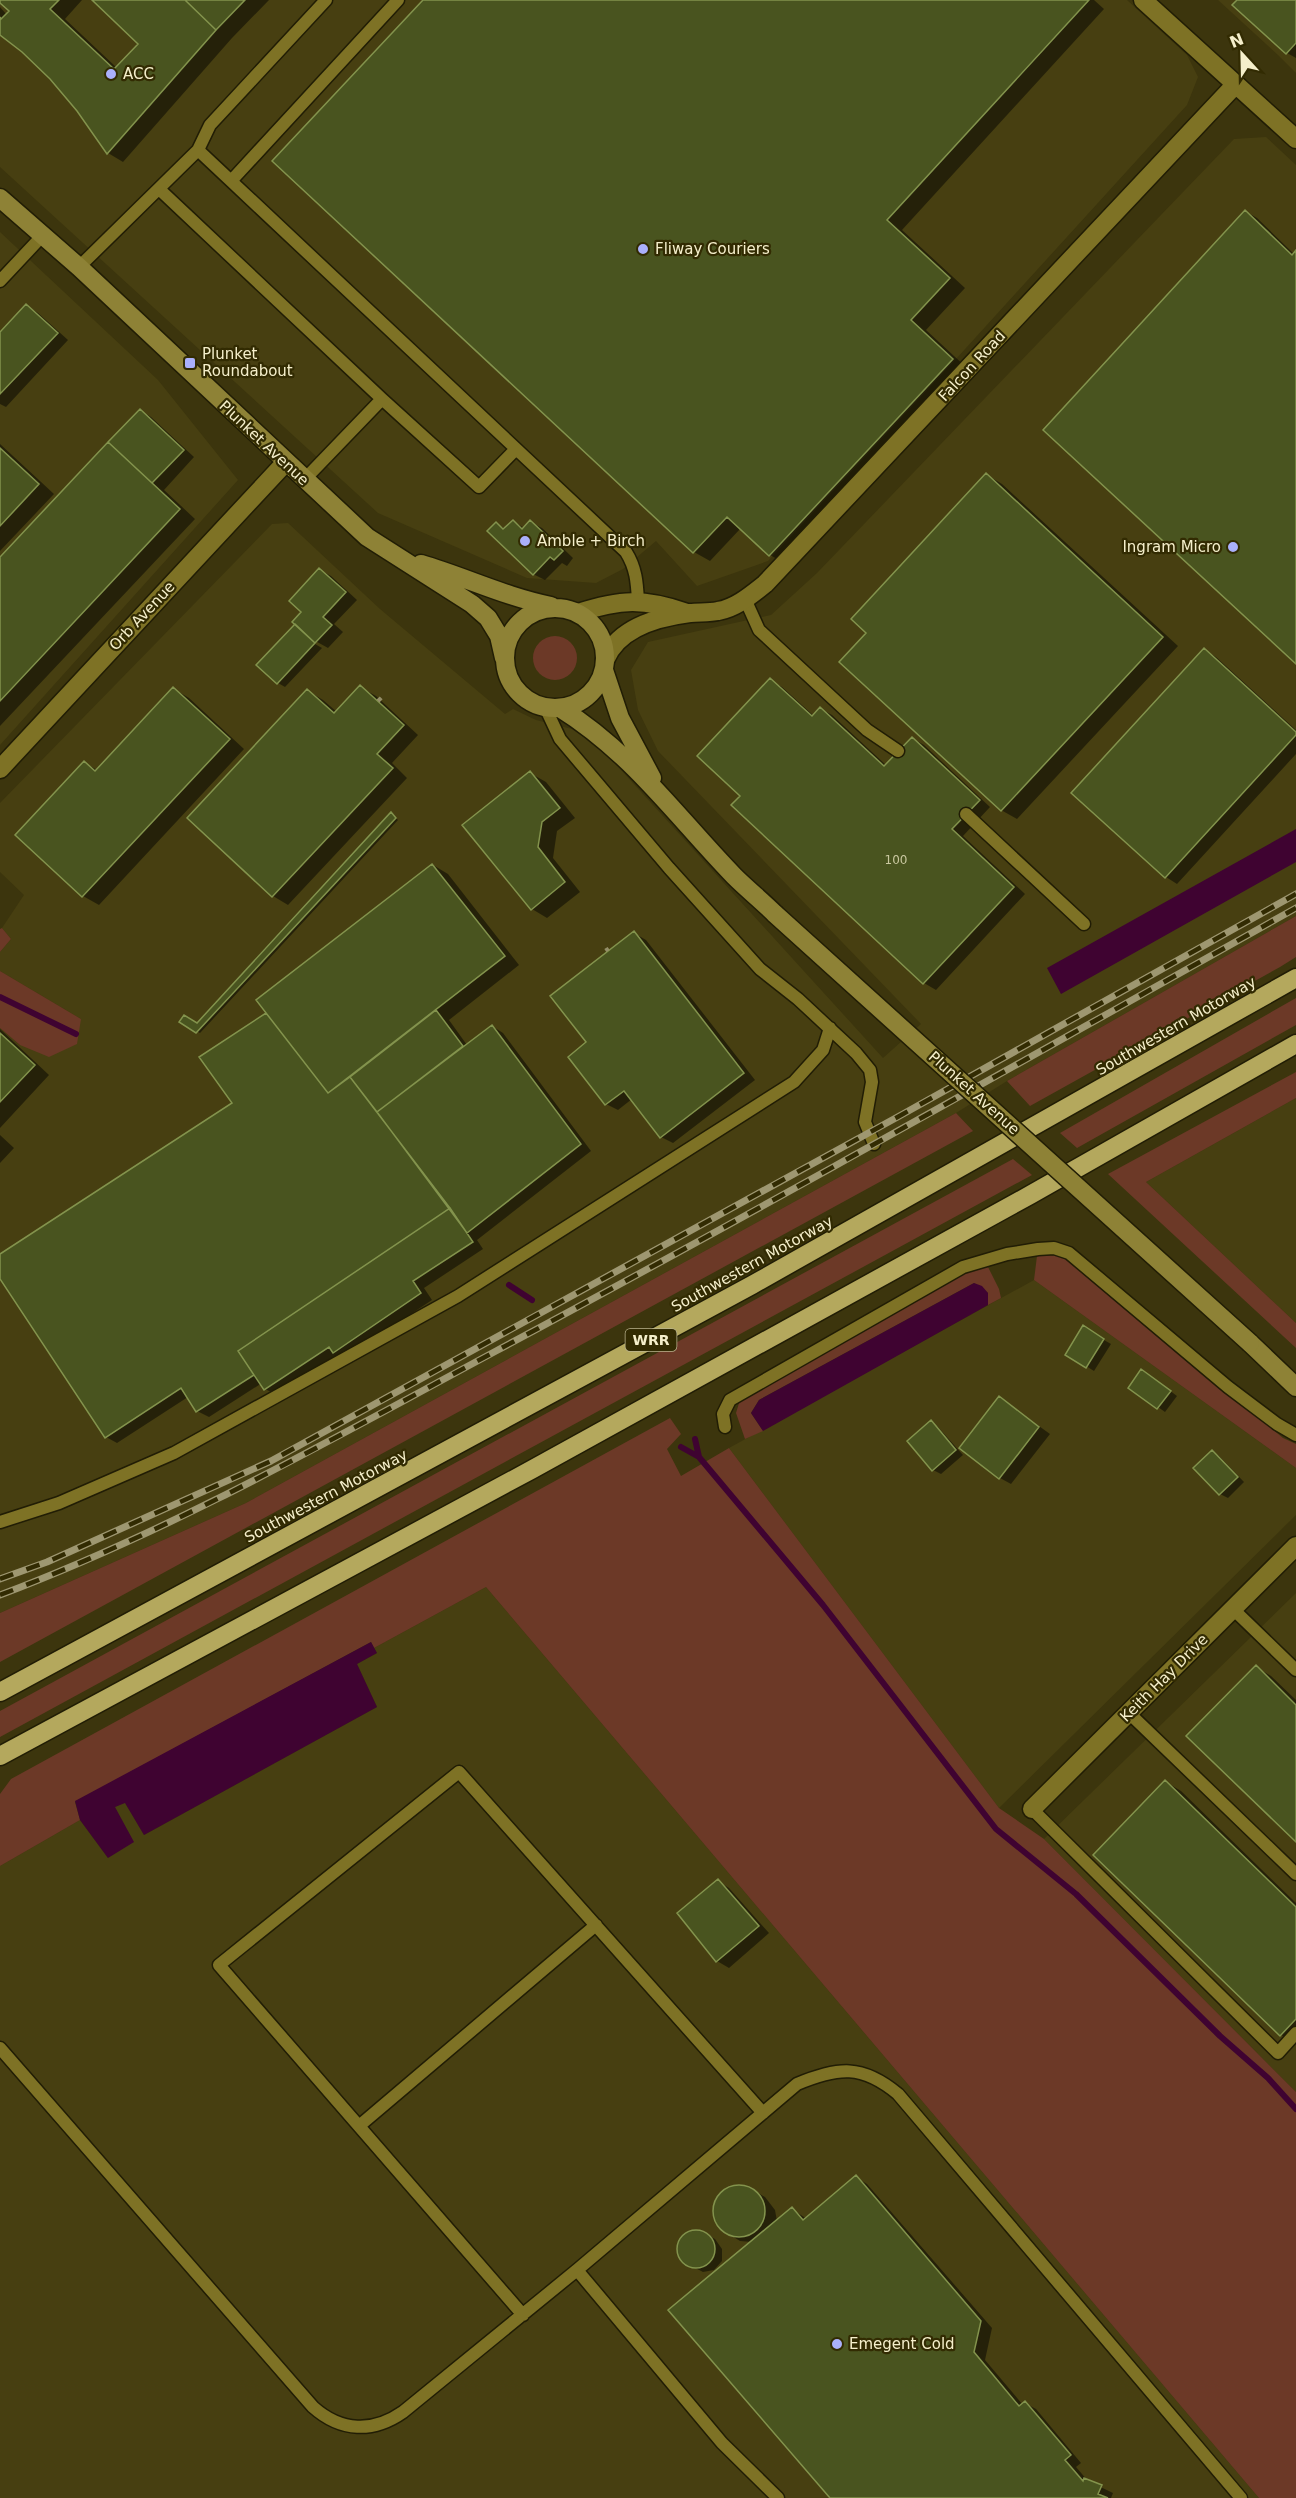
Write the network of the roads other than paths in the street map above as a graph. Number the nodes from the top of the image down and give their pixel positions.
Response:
1 (326, 0) edge
2 (398, 0) edge
3 (1143, 0) edge
4 (1235, 85) junction
5 (1296, 139) edge
6 (198, 150) junction
7 (231, 181) junction
8 (159, 189) junction
9 (0, 198) edge
10 (43, 235) junction
11 (79, 267) junction
12 (0, 281) edge
13 (382, 399) junction
14 (516, 449) junction
15 (285, 463) junction
16 (304, 480) junction
17 (402, 558) junction
18 (745, 599) junction
19 (638, 601) junction
20 (554, 607) junction
21 (578, 613) junction
22 (688, 613) junction
23 (504, 658) junction
24 (604, 665) junction
25 (552, 708) junction
26 (898, 751) dead end
27 (0, 769) edge
28 (660, 792) junction
29 (966, 814) dead end
30 (1084, 924) dead end
31 (1296, 978) edge
32 (830, 1028) junction
33 (1296, 1044) edge
34 (874, 1144) dead end
35 (1296, 1387) edge
36 (725, 1427) dead end
37 (1296, 1435) edge
38 (0, 1522) edge
39 (1296, 1546) edge
40 (1233, 1609) junction
41 (1296, 1670) edge
42 (0, 1692) edge
43 (1130, 1713) junction
44 (0, 1756) edge
45 (1032, 1809) joint
46 (1296, 1874) edge
47 (596, 1925) junction
48 (1296, 2033) edge
49 (0, 2048) edge
50 (763, 2113) junction
51 (359, 2126) junction
52 (577, 2270) junction
53 (523, 2315) junction
54 (1238, 2494) edge
55 (778, 2498) edge

1 - 6 lane
2 - 7 lane
3 - 4 street
4 - 5 street
4 - 18 street, Falcon Road
6 - 7 lane
6 - 8 lane
7 - 14 lane
8 - 11 lane
8 - 13 lane
9 - 10 main road, Plunket Avenue
10 - 11 main road, Plunket Avenue
10 - 12 lane
11 - 15 main road, Plunket Avenue
13 - 14 lane
13 - 16 lane
14 - 19 lane
15 - 16 main road, Plunket Avenue
15 - 27 street, Orb Avenue
16 - 17 main road, Plunket Avenue
17 - 20 main road, Plunket Avenue
17 - 23 main road, Plunket Avenue
18 - 22 street, Falcon Road
18 - 26 lane
19 - 21 street, Falcon Road
19 - 22 street, Falcon Road
20 - 21 main road
20 - 23 main road
21 - 24 main road
22 - 24 street, Falcon Road
23 - 25 main road
24 - 25 main road
24 - 28 main road, Plunket Avenue
25 - 28 main road, Plunket Avenue
25 - 32 lane
28 - 35 main road, Plunket Avenue, bridge
29 - 30 lane
31 - 42 highway, Southwestern Motorway / WRR
32 - 34 lane
32 - 38 lane
33 - 44 highway
36 - 37 lane
39 - 40 street, Keith Hay Drive
40 - 41 lane
40 - 43 street, Keith Hay Drive
43 - 45 street, Keith Hay Drive
43 - 46 lane
45 - 48 lane
47 - 50 lane
47 - 51 lane
47 - 51 lane
49 - 53 lane
50 - 52 lane
50 - 54 lane
51 - 53 lane
52 - 53 lane
52 - 55 lane

